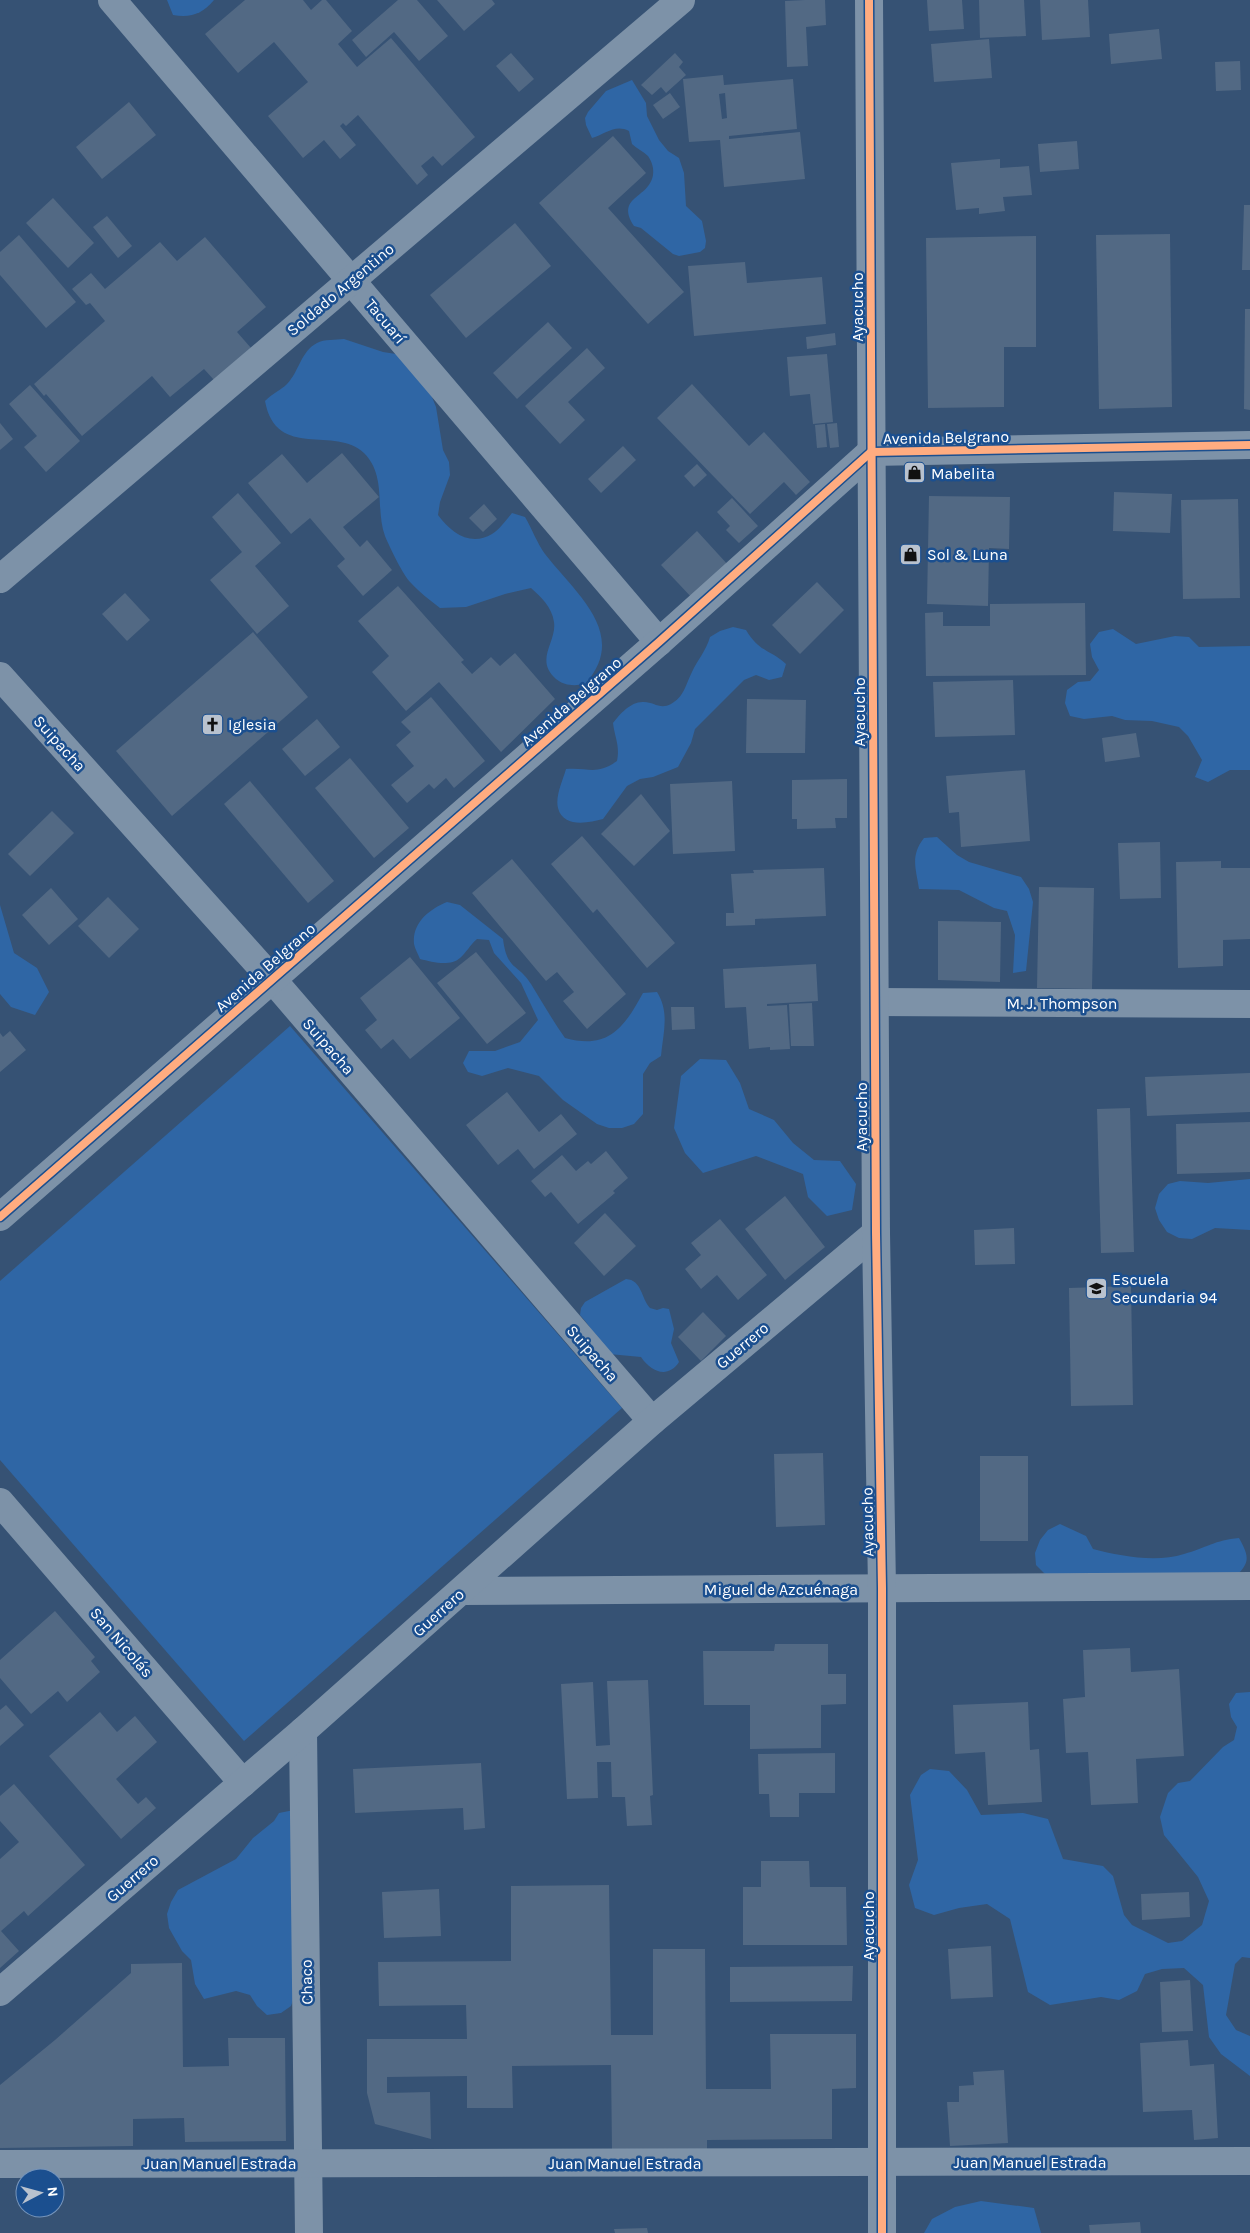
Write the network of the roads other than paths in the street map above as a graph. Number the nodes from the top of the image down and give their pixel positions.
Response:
1 (112, 0) edge
2 (681, 0) edge
3 (869, 0) edge
4 (351, 280) junction
5 (1250, 445) edge
6 (872, 452) junction
7 (0, 579) edge
8 (659, 642) junction
9 (0, 676) edge
10 (272, 979) junction
11 (875, 1002) junction
12 (1250, 1004) edge
13 (0, 1217) edge
14 (876, 1233) junction
15 (652, 1421) junction
16 (0, 1502) edge
17 (1250, 1586) edge
18 (882, 1588) junction
19 (462, 1591) junction
20 (303, 1731) junction
21 (243, 1783) junction
22 (0, 1992) edge
23 (1250, 2161) edge
24 (881, 2162) junction
25 (308, 2163) junction
26 (0, 2164) edge
27 (309, 2233) edge
28 (882, 2233) edge

1 - 4 street, Tacuarí
2 - 4 street, Soldado Argentino
3 - 6 street, Ayacucho
4 - 7 street, Soldado Argentino
4 - 8 street, Tacuarí
5 - 6 street, Avenida Belgrano
6 - 8 street, Avenida Belgrano
6 - 11 street, Ayacucho
8 - 10 street, Avenida Belgrano
9 - 10 street, Suipacha
10 - 13 street, Avenida Belgrano
10 - 15 street, Suipacha
11 - 12 street, M. J. Thompson
11 - 14 street, Ayacucho
14 - 15 street, Guerrero
14 - 18 street, Ayacucho
15 - 19 street, Guerrero
16 - 21 street, San Nicolás
17 - 18 street, Miguel de Azcuénaga
18 - 19 street, Miguel de Azcuénaga
18 - 24 street, Ayacucho
19 - 20 street, Guerrero
20 - 21 street, Guerrero
20 - 25 street, Chaco
21 - 22 street, Guerrero
23 - 24 street, Juan Manuel Estrada
24 - 25 street, Juan Manuel Estrada
24 - 28 street, Ayacucho
25 - 26 street, Juan Manuel Estrada
25 - 27 street, Chaco

